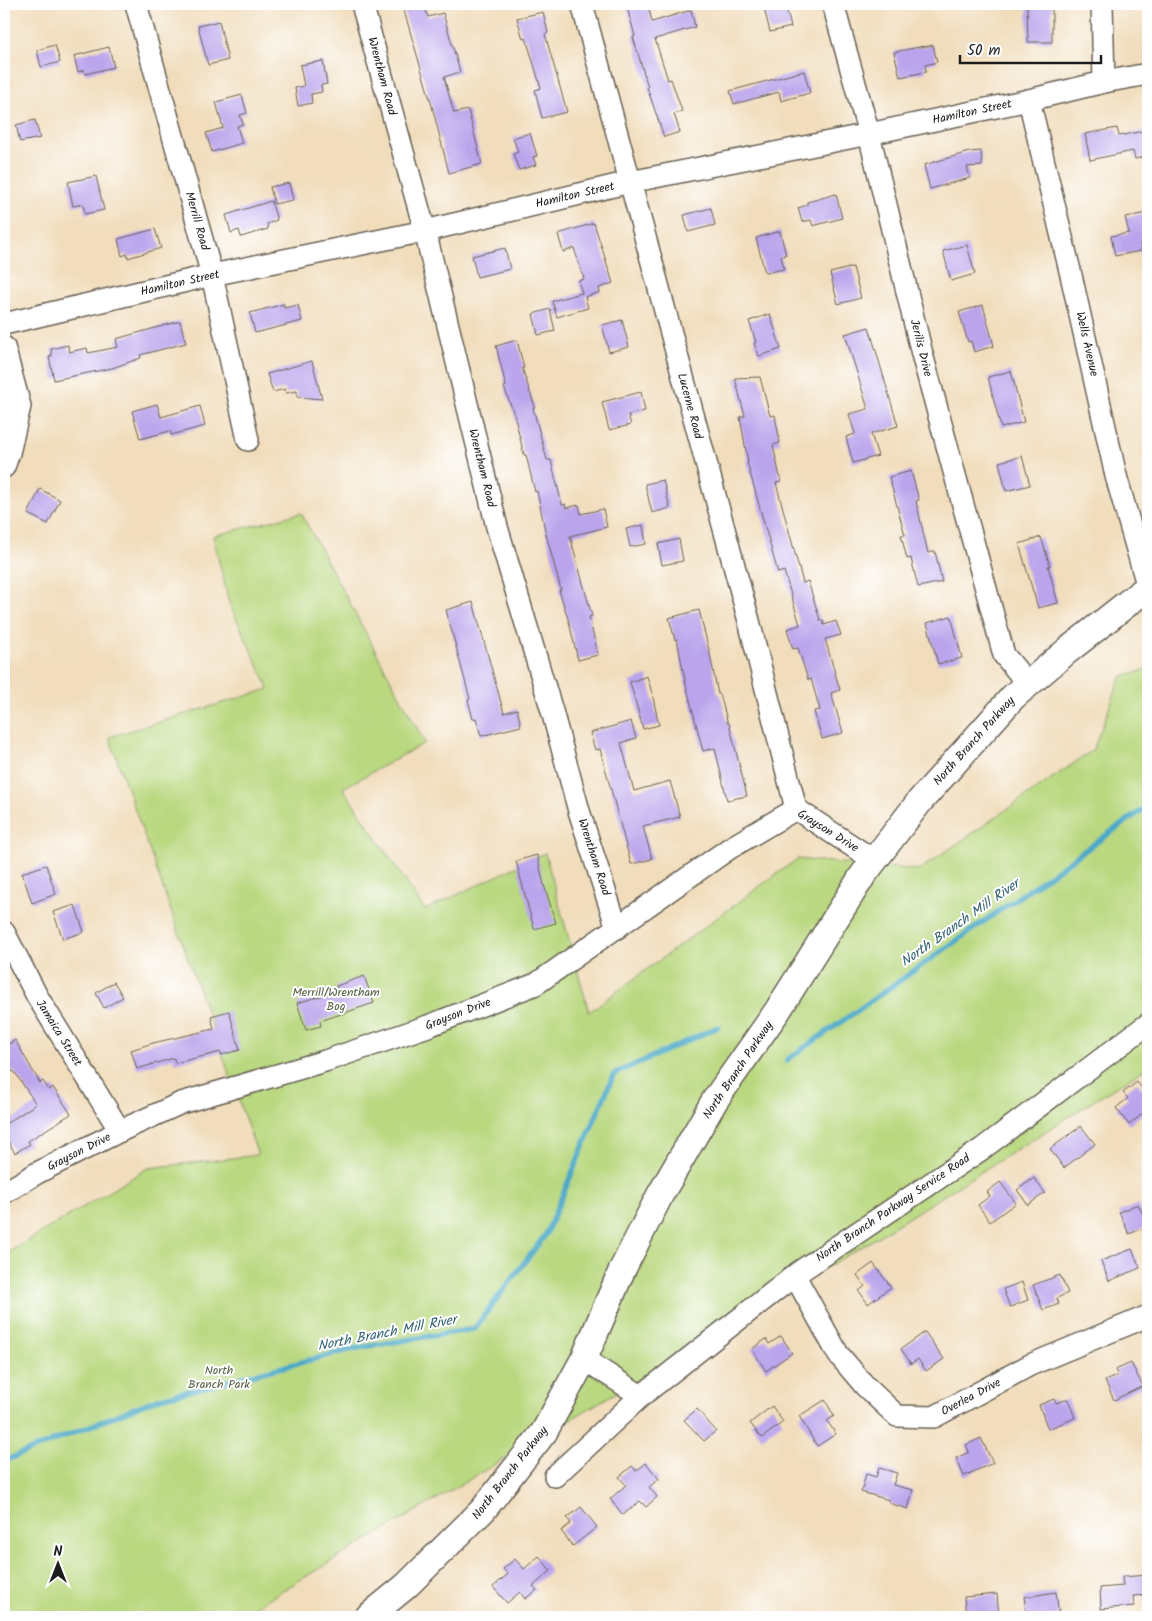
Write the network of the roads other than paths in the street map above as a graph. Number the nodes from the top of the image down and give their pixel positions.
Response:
1 (136, 4) edge
2 (362, 4) edge
3 (582, 4) edge
4 (833, 4) edge
5 (1102, 4) edge
6 (1148, 74) edge
7 (1104, 82) junction
8 (1029, 100) junction
9 (869, 134) junction
10 (630, 182) junction
11 (425, 230) junction
12 (212, 275) junction
13 (4, 324) edge
14 (4, 346) edge
15 (248, 440) dead end
16 (4, 466) edge
17 (1148, 587) edge
18 (1028, 684) junction
19 (796, 809) junction
20 (874, 860) junction
21 (617, 928) junction
22 (4, 932) edge
23 (1148, 1024) edge
24 (120, 1131) junction
25 (4, 1193) edge
26 (795, 1276) junction
27 (1148, 1316) edge
28 (584, 1360) junction
29 (641, 1396) junction
30 (555, 1476) dead end
31 (368, 1617) edge

1 - 12 street, Merrill Road
2 - 11 street, Wrentham Road
3 - 10 street, Lucerne Road
4 - 9 street, Jerilis Drive
5 - 7 street
6 - 7 street, Hamilton Street
7 - 8 street, Hamilton Street
8 - 9 street, Hamilton Street
8 - 17 street, Wells Avenue
9 - 10 street, Hamilton Street
9 - 18 street, Jerilis Drive
10 - 11 street, Hamilton Street
10 - 19 street, Lucerne Road
11 - 12 street, Hamilton Street
11 - 21 street, Wrentham Road
12 - 13 street, Hamilton Street
12 - 15 street, Merrill Road
14 - 16 street
17 - 18 street, North Branch Parkway
18 - 20 street, North Branch Parkway
19 - 20 street, Grayson Drive
19 - 21 street, Grayson Drive
20 - 28 street, North Branch Parkway
21 - 24 street, Grayson Drive
22 - 24 street, Jamaica Street
23 - 26 street, North Branch Parkway Service Road
24 - 25 street, Grayson Drive
26 - 27 street, Overlea Drive
26 - 29 street, North Branch Parkway Service Road
28 - 29 street
28 - 31 street, North Branch Parkway
29 - 30 street, North Branch Parkway Service Road

